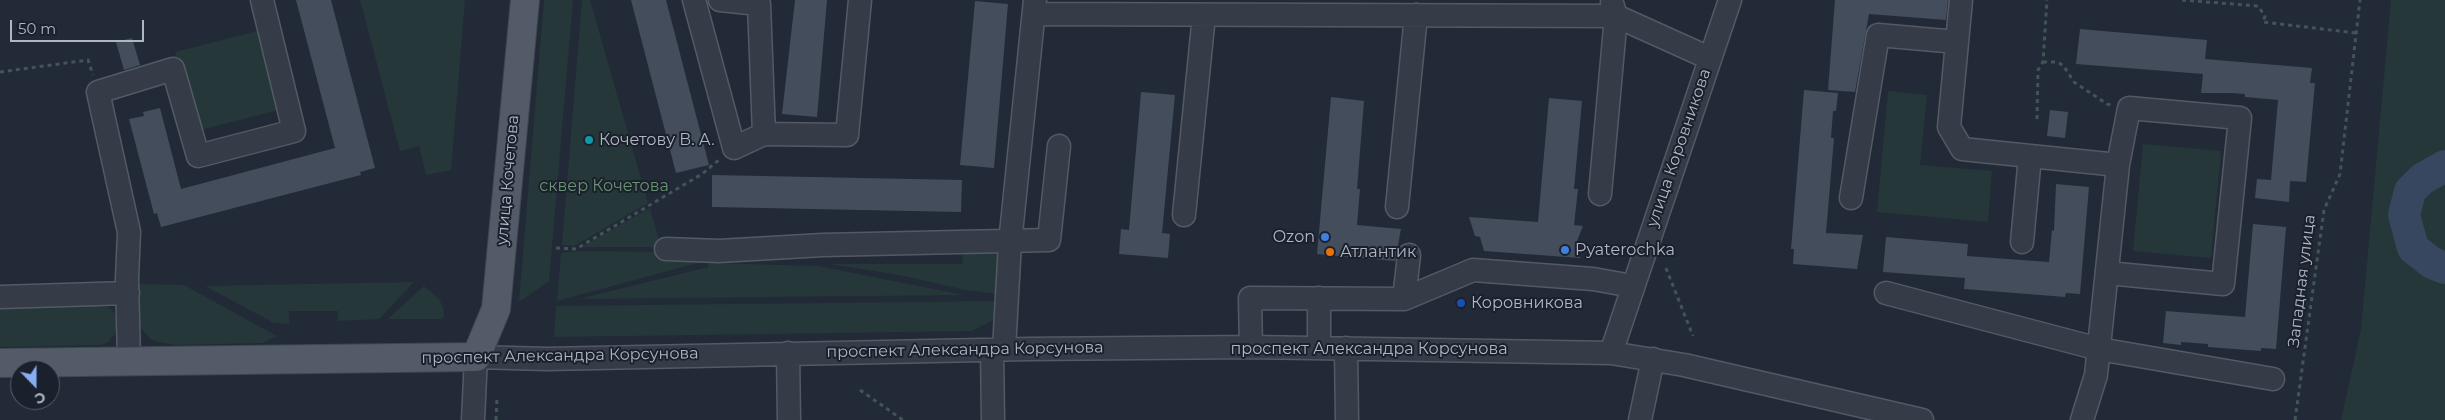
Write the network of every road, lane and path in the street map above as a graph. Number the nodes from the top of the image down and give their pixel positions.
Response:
1 (262, 0) edge
2 (525, 0) edge
3 (694, 0) edge
4 (720, 0) edge
5 (860, 0) edge
6 (1730, 0) edge
7 (1962, 0) edge
8 (2047, 0) edge
9 (2182, 0) edge
10 (2360, 0) edge
11 (1035, 7) edge
12 (1613, 8) edge
13 (1204, 15) junction
14 (1416, 15) junction
15 (2356, 33) junction
16 (1957, 42) junction
17 (1710, 58) junction
18 (2043, 62) junction
19 (0, 72) edge
20 (98, 92) junction
21 (2129, 108) junction
22 (2036, 119) dead end
23 (764, 134) junction
24 (1058, 146) dead end
25 (734, 148) junction
26 (2030, 156) junction
27 (2118, 165) junction
28 (1600, 194) dead end
29 (1850, 198) dead end
30 (1397, 207) dead end
31 (1184, 215) dead end
32 (2022, 242) dead end
33 (1010, 243) junction
34 (556, 248) dead end
35 (666, 249) dead end
36 (1409, 255) dead end
37 (1666, 268) dead end
38 (2107, 273) junction
39 (1632, 286) junction
40 (128, 292) junction
41 (1886, 293) dead end
42 (0, 297) edge
43 (1319, 298) junction
44 (1404, 299) junction
45 (1693, 336) dead end
46 (1251, 347) junction
47 (1319, 348) junction
48 (1346, 348) junction
49 (998, 350) junction
50 (2099, 350) junction
51 (788, 353) junction
52 (1611, 353) junction
53 (476, 357) junction
54 (1653, 359) junction
55 (129, 361) junction
56 (0, 363) edge
57 (2272, 379) dead end
58 (860, 390) dead end
59 (497, 397) dead end
60 (1916, 419) edge
61 (473, 420) edge
62 (496, 420) edge
63 (789, 420) edge
64 (903, 420) edge
65 (993, 420) edge
66 (1347, 420) edge
67 (1640, 420) edge
68 (2082, 420) edge
69 (2295, 420) edge

1 - 20 street
2 - 53 main road, улица Кочетова
3 - 25 street
4 - 23 street
5 - 23 street
6 - 17 street, улица Коровникова
7 - 16 street
8 - 18 path
9 - 15 path
10 - 15 path, Западная улица
11 - 13 street
11 - 33 street
12 - 14 street
12 - 17 street
12 - 28 street
13 - 14 street
13 - 31 street
14 - 30 street
15 - 69 path, Западная улица
16 - 26 street
16 - 29 street
17 - 39 street, улица Коровникова
18 - 21 path
18 - 22 path
19 - 20 path
20 - 40 street
21 - 27 street
21 - 38 street
23 - 25 street
24 - 33 street
25 - 34 path
26 - 27 street
26 - 32 street
27 - 38 street
33 - 35 street
33 - 49 street
36 - 44 street
37 - 45 path
38 - 50 street
39 - 44 street
39 - 52 street, улица Коровникова
40 - 42 street
40 - 55 street
41 - 50 street
43 - 44 street
43 - 46 street
43 - 47 street
46 - 47 street, проспект Александра Корсунова
46 - 49 street, проспект Александра Корсунова
47 - 48 street, проспект Александра Корсунова
48 - 52 street, проспект Александра Корсунова
48 - 66 street
49 - 51 street, проспект Александра Корсунова
49 - 65 street
50 - 57 street
50 - 68 street
51 - 53 street, проспект Александра Корсунова
51 - 63 street
52 - 54 street, проспект Александра Корсунова
53 - 55 main road, проспект Александра Корсунова
53 - 61 street
54 - 60 street, проспект Александра Корсунова
54 - 67 street
55 - 56 main road, проспект Александра Корсунова
58 - 64 path
59 - 62 path

